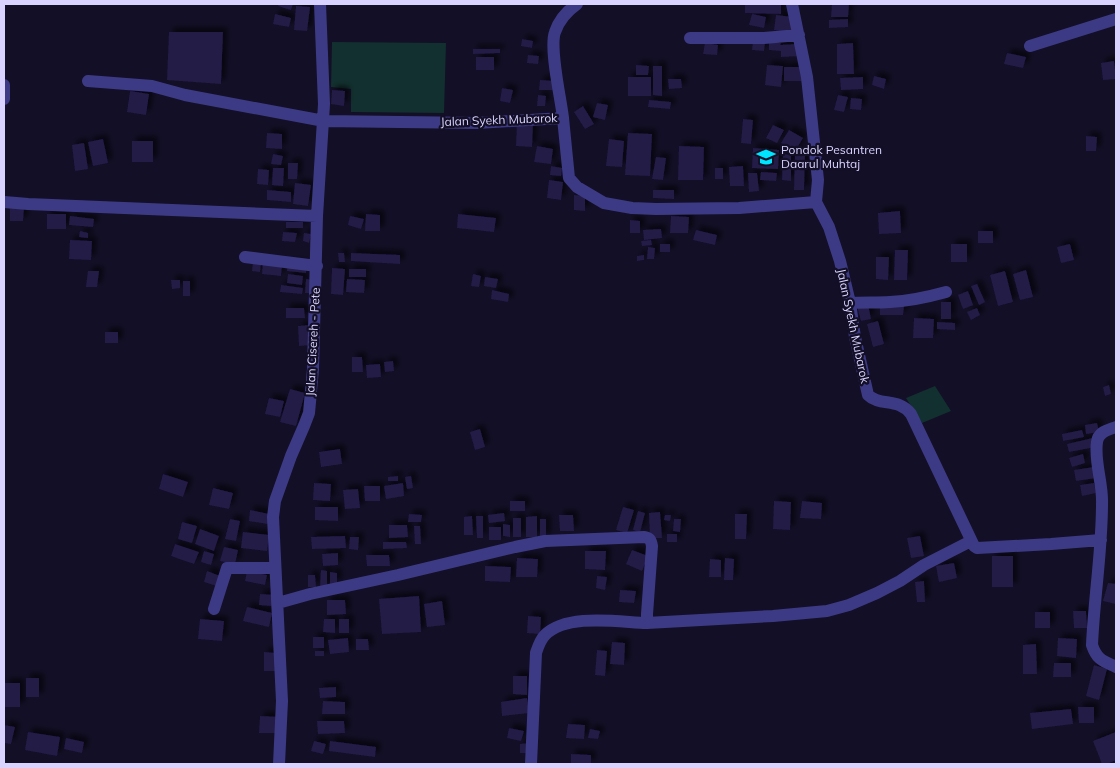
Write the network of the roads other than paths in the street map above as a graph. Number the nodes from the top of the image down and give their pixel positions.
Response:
1 (320, 4) edge
2 (577, 4) edge
3 (792, 4) edge
4 (1116, 19) edge
5 (799, 35) junction
6 (690, 38) dead end
7 (1030, 46) dead end
8 (88, 81) dead end
9 (4, 85) edge
10 (4, 99) edge
11 (564, 118) junction
12 (324, 120) junction
13 (4, 202) edge
14 (816, 202) junction
15 (318, 216) junction
16 (245, 257) dead end
17 (317, 266) junction
18 (946, 292) dead end
19 (850, 303) junction
20 (1116, 427) edge
21 (1101, 540) junction
22 (971, 541) junction
23 (275, 568) junction
24 (278, 603) junction
25 (214, 609) dead end
26 (647, 623) junction
27 (1116, 667) edge
28 (279, 764) edge
29 (531, 764) edge

1 - 12 street, Jalan Cisereh - Pete
2 - 11 street
3 - 5 street
4 - 7 street
5 - 6 street
5 - 14 street
8 - 12 street, Jalan Syekh Mubarok
9 - 10 street
11 - 12 street, Jalan Syekh Mubarok
11 - 14 street, Jalan Syekh Mubarok
12 - 15 street, Jalan Cisereh - Pete
13 - 15 street
14 - 19 street, Jalan Syekh Mubarok
15 - 17 street, Jalan Cisereh - Pete
16 - 17 street
17 - 23 street, Jalan Cisereh - Pete
18 - 19 street
19 - 22 street, Jalan Syekh Mubarok
20 - 21 street
21 - 22 street
21 - 27 street
22 - 26 street
23 - 24 street, Jalan Cisereh - Pete
23 - 25 street
24 - 26 street
24 - 28 street, Jalan Cisereh - Pete
26 - 29 street

